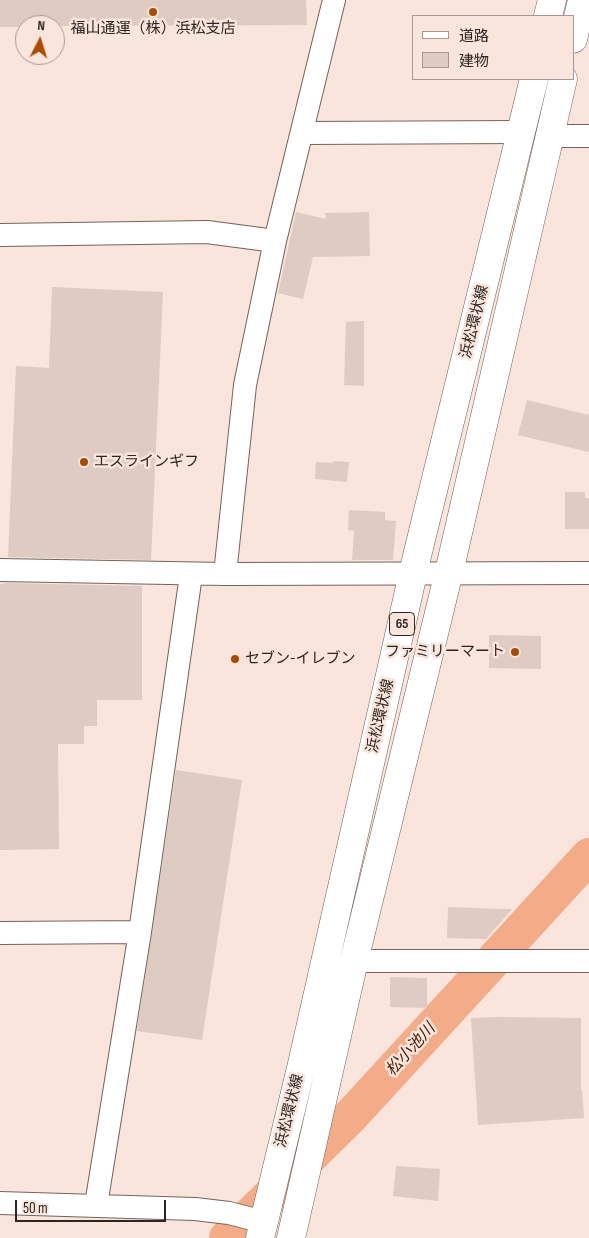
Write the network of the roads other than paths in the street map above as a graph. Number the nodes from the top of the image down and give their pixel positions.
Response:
1 (334, 0) edge
2 (552, 0) edge
3 (582, 0) edge
4 (548, 15) edge
5 (574, 35) edge
6 (534, 80) edge
7 (564, 80) edge
8 (521, 132) junction
9 (302, 133) junction
10 (550, 136) junction
11 (589, 136) edge
12 (0, 235) edge
13 (275, 241) junction
14 (0, 570) edge
15 (449, 572) junction
16 (414, 573) junction
17 (589, 573) edge
18 (225, 574) junction
19 (192, 575) junction
20 (140, 932) junction
21 (0, 933) edge
22 (354, 960) junction
23 (589, 962) edge
24 (0, 1203) edge
25 (96, 1205) junction
26 (262, 1230) edge
27 (291, 1238) edge

1 - 9 street
2 - 4 main road
3 - 5 main road
6 - 8 main road, 浜松環状線 / 65
7 - 10 main road, 浜松環状線 / 65
8 - 9 street
8 - 16 main road, 浜松環状線 / 65
9 - 13 street
10 - 11 street
10 - 15 main road, 浜松環状線 / 65
12 - 13 street
13 - 18 street
14 - 19 street
15 - 16 street
15 - 17 street
15 - 22 main road, 浜松環状線 / 65
16 - 18 street
16 - 26 main road, 浜松環状線 / 65
18 - 19 street
19 - 20 street
20 - 21 street
20 - 25 street
22 - 23 street
22 - 27 main road, 浜松環状線 / 65
24 - 25 street
25 - 26 street

